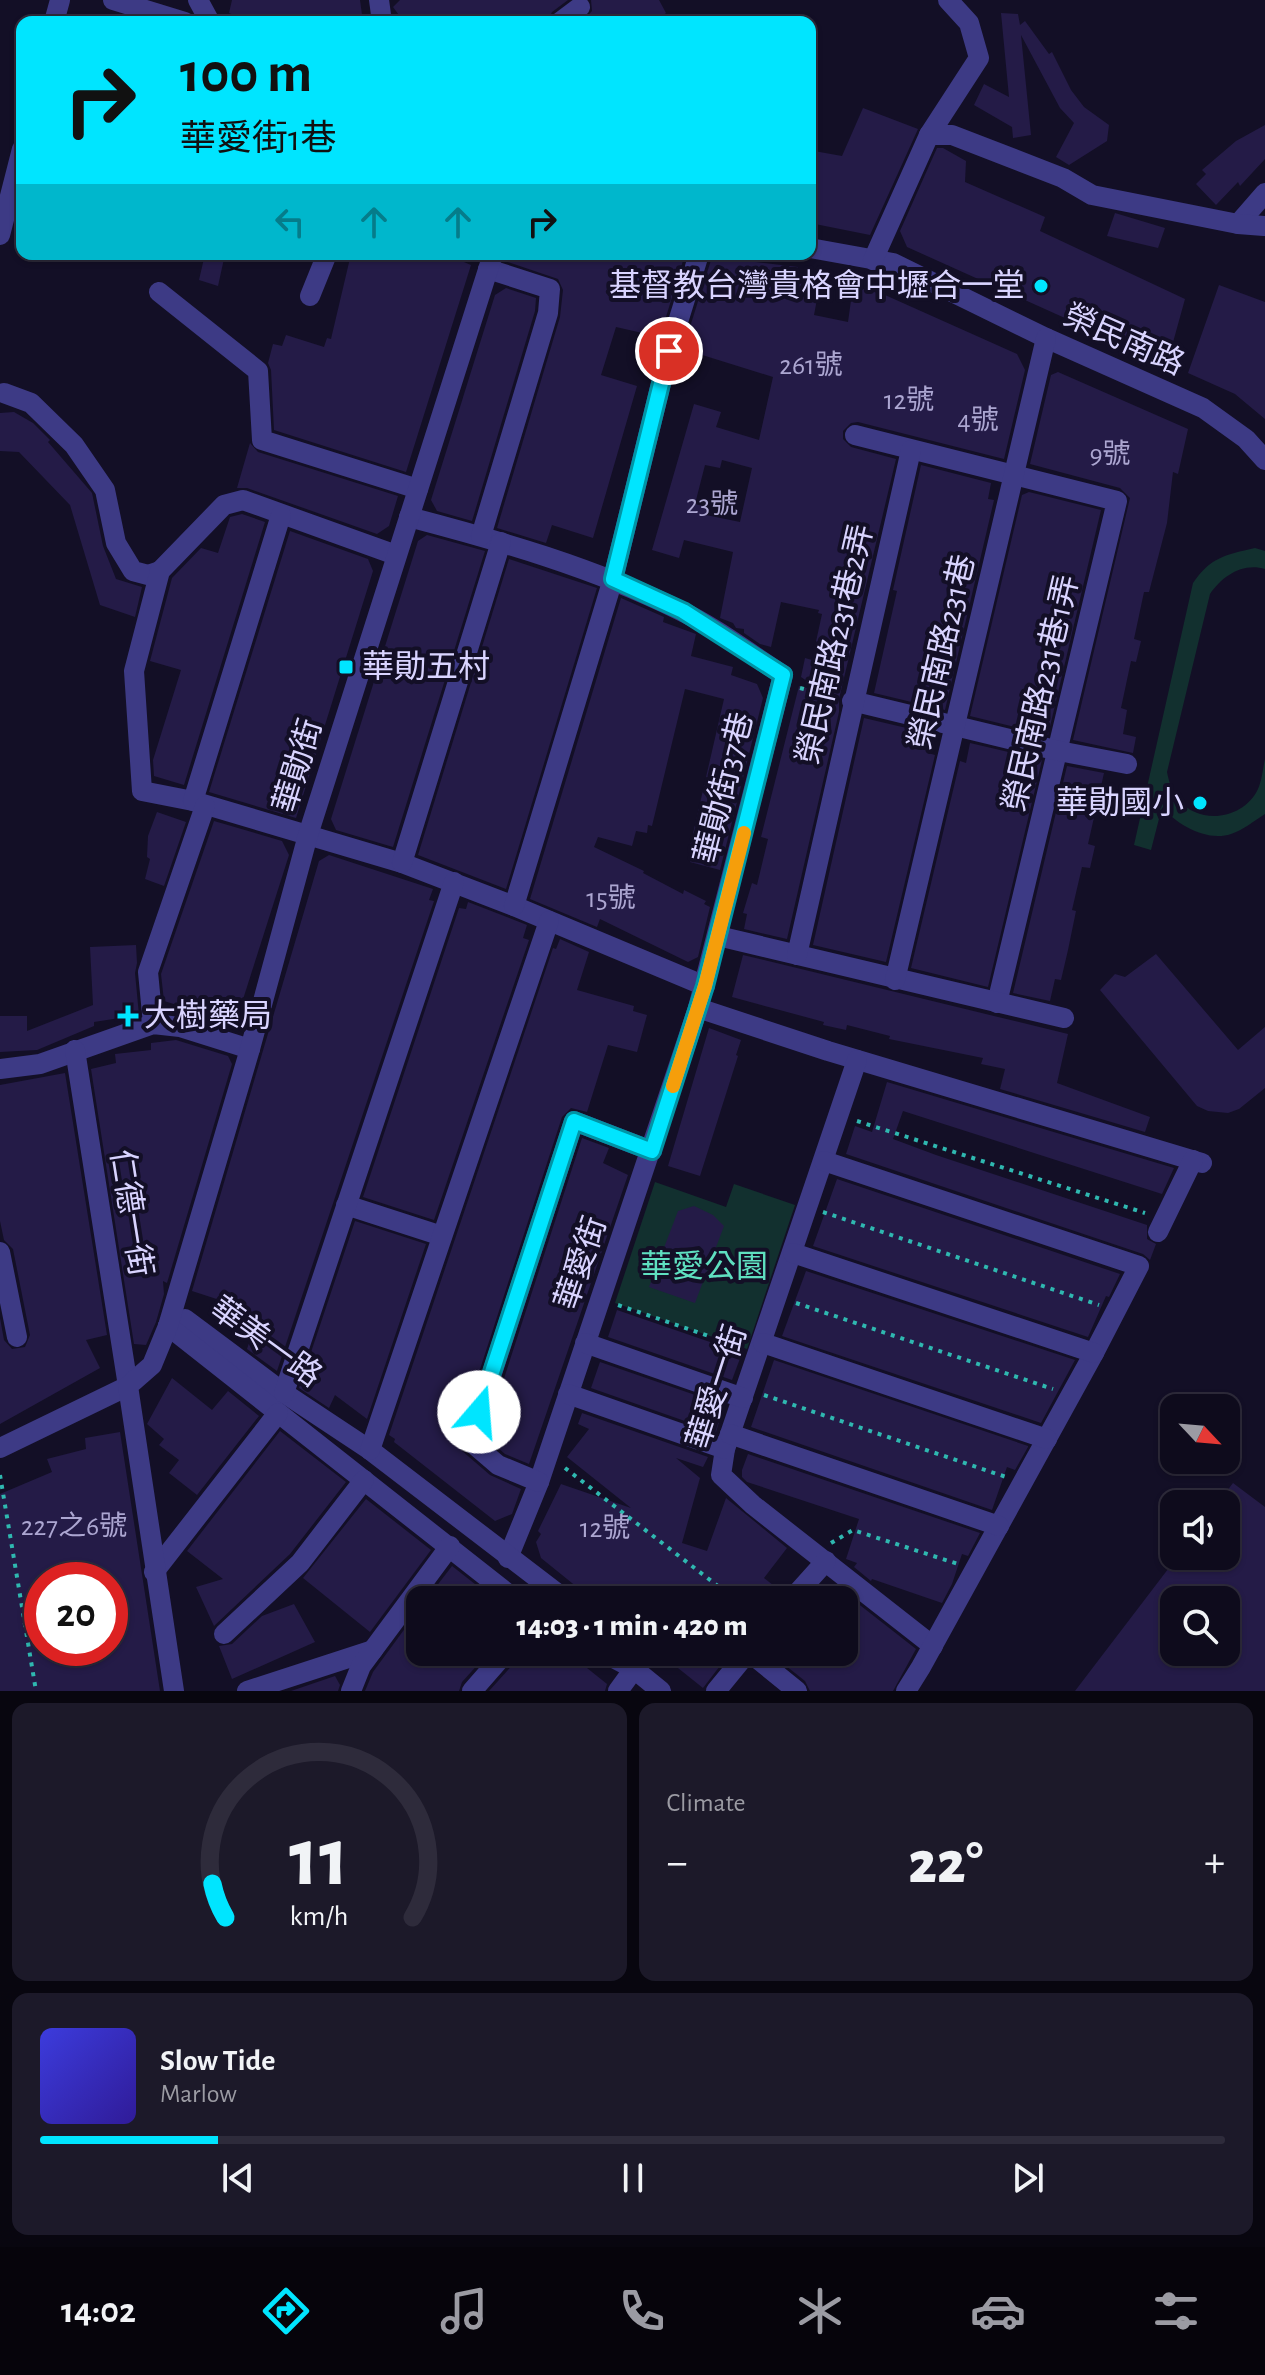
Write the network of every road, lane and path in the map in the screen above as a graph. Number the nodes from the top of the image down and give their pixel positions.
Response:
1 (113, 0) edge
2 (948, 0) edge
3 (580, 7) dead end
4 (165, 16) edge
5 (568, 16) edge
6 (929, 135) junction
7 (16, 172) edge
8 (1265, 193) edge
9 (1238, 224) junction
10 (1264, 226) edge
11 (0, 235) edge
12 (816, 249) edge
13 (325, 260) edge
14 (697, 260) edge
15 (873, 260) junction
16 (490, 261) edge
17 (159, 292) dead end
18 (310, 296) dead end
19 (1046, 338) junction
20 (4, 393) dead end
21 (855, 435) dead end
22 (1246, 439) junction
23 (911, 450) junction
24 (1265, 450) edge
25 (1265, 460) edge
26 (1013, 475) junction
27 (418, 489) junction
28 (281, 515) junction
29 (409, 517) junction
30 (481, 536) junction
31 (501, 542) junction
32 (396, 555) junction
33 (160, 571) junction
34 (613, 579) junction
35 (781, 683) junction
36 (852, 701) junction
37 (956, 726) junction
38 (1059, 751) junction
39 (1127, 764) dead end
40 (199, 804) junction
41 (308, 835) junction
42 (402, 863) junction
43 (454, 882) junction
44 (514, 906) junction
45 (549, 921) junction
46 (718, 936) junction
47 (797, 955) junction
48 (895, 980) junction
49 (705, 986) junction
50 (997, 1003) junction
51 (698, 1008) junction
52 (1064, 1018) dead end
53 (153, 1024) junction
54 (250, 1049) junction
55 (75, 1050) junction
56 (857, 1060) junction
57 (0, 1069) edge
58 (839, 1115) junction
59 (652, 1151) junction
60 (824, 1161) junction
61 (346, 1205) junction
62 (808, 1207) junction
63 (1161, 1226) joint
64 (442, 1236) junction
65 (0, 1252) edge
66 (793, 1253) junction
67 (778, 1297) junction
68 (601, 1299) junction
69 (1117, 1311) junction
70 (168, 1326) junction
71 (17, 1337) dead end
72 (585, 1343) junction
73 (761, 1348) junction
74 (1094, 1353) junction
75 (128, 1386) junction
76 (568, 1394) junction
77 (744, 1394) junction
78 (1071, 1395) junction
79 (281, 1403) junction
80 (1047, 1439) junction
81 (728, 1441) junction
82 (0, 1448) edge
83 (370, 1450) junction
84 (547, 1454) junction
85 (0, 1475) edge
86 (364, 1480) junction
87 (539, 1482) junction
88 (1023, 1483) junction
89 (999, 1526) junction
90 (450, 1546) junction
91 (821, 1556) junction
92 (508, 1558) junction
93 (975, 1569) junction
94 (154, 1572) junction
95 (499, 1586) edge
96 (547, 1586) edge
97 (719, 1586) edge
98 (801, 1586) edge
99 (224, 1634) dead end
100 (933, 1646) junction
101 (373, 1650) junction
102 (494, 1666) edge
103 (628, 1666) edge
104 (631, 1666) edge
105 (737, 1666) edge
106 (766, 1666) edge
107 (634, 1669) junction
108 (355, 1689) edge
109 (36, 1691) edge
110 (174, 1691) edge
111 (247, 1691) edge
112 (472, 1691) edge
113 (618, 1691) edge
114 (661, 1691) edge
115 (716, 1691) edge
116 (797, 1691) edge
117 (906, 1691) edge

1 - 4 street
2 - 6 street
3 - 5 street
6 - 9 street
6 - 15 street
7 - 11 street
8 - 9 street
9 - 10 street
12 - 15 street, 榮民南路
13 - 18 street
14 - 34 street
15 - 19 street, 榮民南路
16 - 27 street, 華勛街
16 - 30 street
17 - 27 street
19 - 22 street, 榮民南路
19 - 26 street, 榮民南路231巷
20 - 33 street
21 - 23 street
22 - 24 street
22 - 25 street, 榮民南路
23 - 26 street
23 - 36 street, 榮民南路231巷2弄
26 - 37 street, 榮民南路231巷
26 - 38 street, 榮民南路231巷1弄
27 - 29 street, 華勛街
28 - 32 street
28 - 33 street
28 - 40 street
29 - 30 street, 華勛街37巷
29 - 32 street, 華勛街
30 - 31 street, 華勛街37巷
31 - 34 street, 華勛街37巷
31 - 42 street
32 - 41 street, 華勛街
33 - 40 street
34 - 35 street, 華勛街37巷
34 - 44 street
35 - 36 path
35 - 46 street, 華勛街37巷
36 - 37 street
36 - 47 street, 榮民南路231巷2弄
37 - 38 street
37 - 48 street, 榮民南路231巷
38 - 39 street
38 - 50 street, 榮民南路231巷1弄
40 - 41 street
40 - 53 street
41 - 42 street
41 - 54 street, 華勛街
42 - 43 street
43 - 44 street
43 - 61 street
44 - 45 street
45 - 49 street
45 - 64 street
46 - 47 street
46 - 49 street, 華勛街37巷
47 - 48 street
48 - 50 street
49 - 51 street, 華愛街
50 - 52 street
51 - 56 street
51 - 59 street, 華愛街
53 - 54 street
53 - 55 street
54 - 70 street, 華勛街
55 - 57 street
55 - 75 street, 仁德一街
56 - 58 street, 華愛一街
56 - 63 street
58 - 60 street, 華愛一街
58 - 63 path
59 - 68 street, 華愛街
59 - 87 street
60 - 62 street, 華愛一街
60 - 69 street
61 - 64 street
61 - 79 street
62 - 66 street, 華愛一街
62 - 69 path
64 - 83 street
65 - 71 street
66 - 67 street, 華愛一街
66 - 74 street
67 - 73 street, 華愛一街
67 - 78 path
68 - 72 street, 華愛街
68 - 73 path
69 - 74 street
70 - 75 street
70 - 79 street, 華美一路
72 - 76 street, 華愛街
72 - 77 street
73 - 77 street, 華愛一街
73 - 80 street
74 - 78 street
75 - 82 street
75 - 94 street, 仁德一街
76 - 81 street
76 - 84 street, 華愛街
77 - 81 street, 華愛一街
77 - 88 path
78 - 80 street
79 - 83 street, 華美一路
79 - 86 street, 華美一路
79 - 94 street
80 - 88 street
81 - 89 street
81 - 91 street, 華愛一街
83 - 92 street, 華美一路
84 - 87 street, 華愛街
84 - 97 path
85 - 109 path
86 - 90 street, 華美一路
86 - 99 street
87 - 92 street, 華愛街
88 - 89 street
89 - 93 street
90 - 95 street, 華美一路
90 - 101 street
91 - 93 path
91 - 98 street
91 - 100 street, 華愛一街
92 - 96 street, 華美一路
93 - 100 street
94 - 110 street, 仁德一街
100 - 117 street
101 - 108 street
101 - 111 street
102 - 112 street
103 - 107 street
104 - 107 street
105 - 115 street
106 - 116 street
107 - 113 street
107 - 114 street

